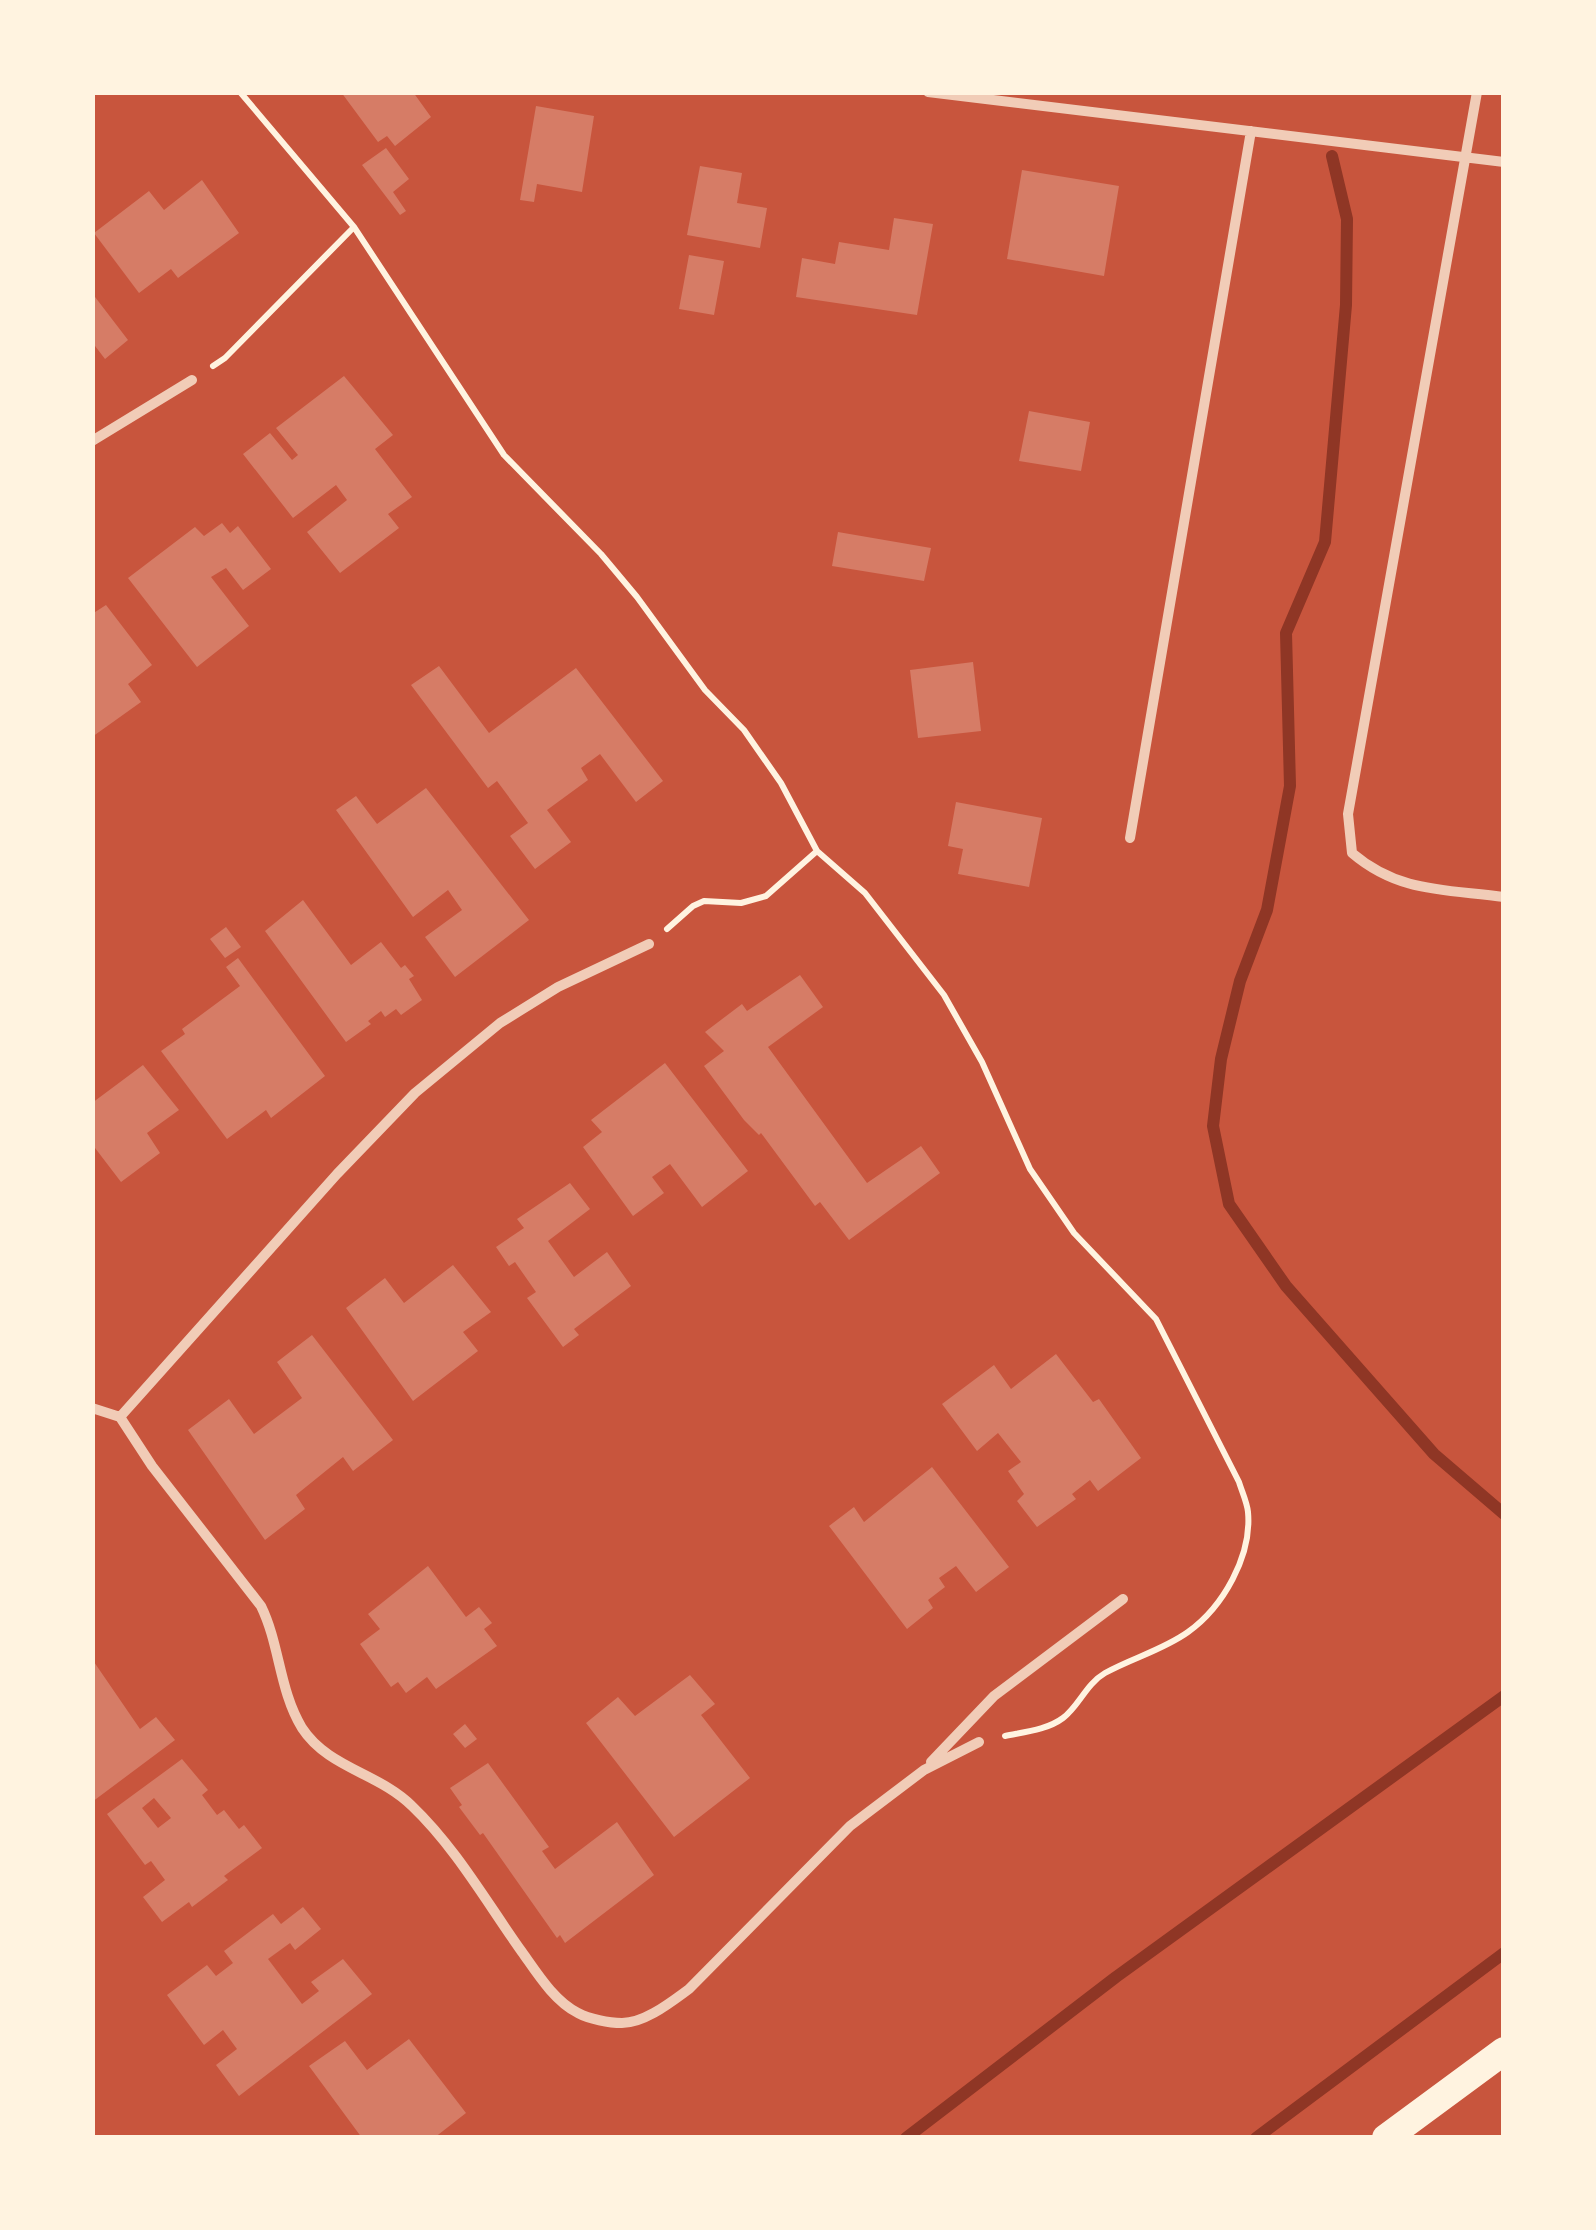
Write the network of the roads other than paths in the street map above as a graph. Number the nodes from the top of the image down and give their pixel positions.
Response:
1 (928, 92) edge
2 (1477, 92) edge
3 (1252, 131) junction
4 (1465, 158) junction
5 (1504, 162) edge
6 (192, 380) road end
7 (92, 440) edge
8 (1130, 838) dead end
9 (1504, 896) edge
10 (649, 944) road end
11 (92, 1408) edge
12 (120, 1416) junction
13 (1124, 1598) dead end
14 (979, 1742) road end
15 (924, 1770) junction
16 (1504, 2051) edge
17 (1386, 2138) edge

1 - 3 street
2 - 4 street
3 - 4 street
3 - 8 street
4 - 5 street
4 - 9 street
6 - 7 street
10 - 12 street
11 - 12 street
12 - 15 street
13 - 15 street
14 - 15 street
16 - 17 highway

